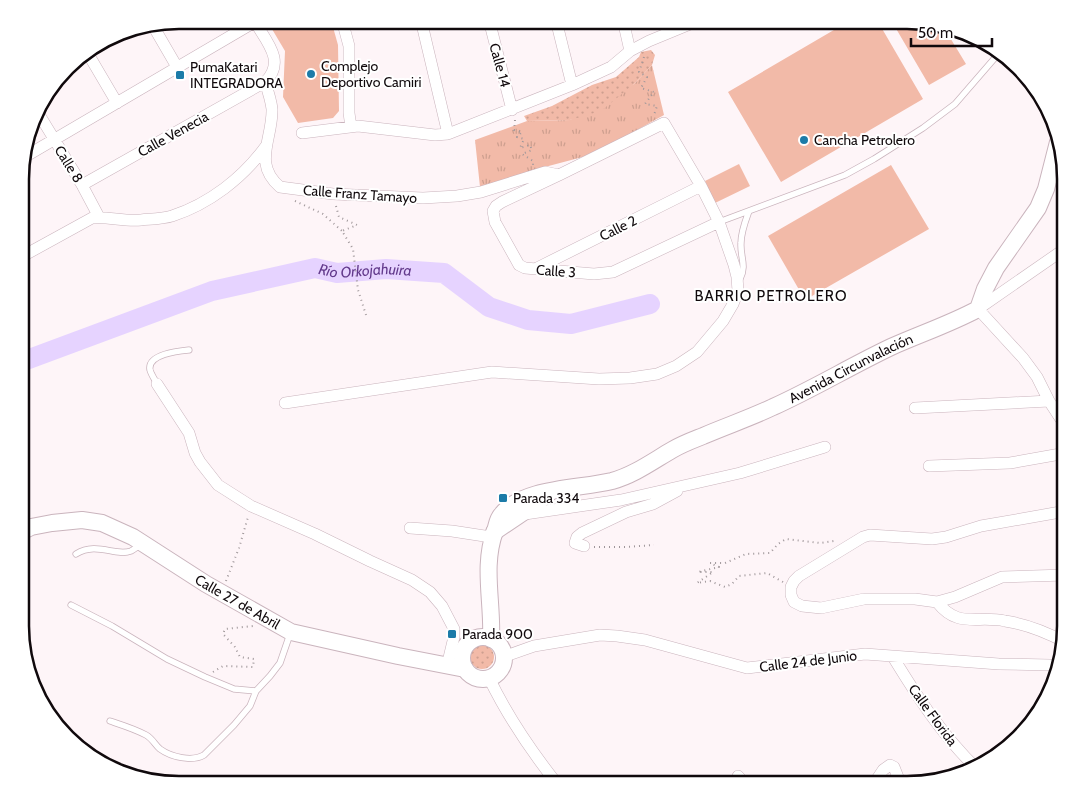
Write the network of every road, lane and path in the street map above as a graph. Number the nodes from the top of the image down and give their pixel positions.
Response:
1 (242, 29) edge
2 (260, 29) edge
3 (344, 29) edge
4 (423, 29) edge
5 (491, 29) edge
6 (558, 29) edge
7 (625, 29) edge
8 (678, 29) edge
9 (156, 31) edge
10 (238, 31) joint
11 (649, 41) junction
12 (630, 51) junction
13 (90, 58) edge
14 (995, 58) edge
15 (177, 67) junction
16 (265, 82) junction
17 (572, 85) junction
18 (117, 102) junction
19 (512, 110) junction
20 (41, 119) edge
21 (664, 123) junction
22 (351, 127) junction
23 (302, 133) dead end
24 (448, 134) junction
25 (54, 140) junction
26 (266, 146) junction
27 (31, 153) edge
28 (1055, 154) edge
29 (534, 175) junction
30 (558, 175) junction
31 (82, 185) junction
32 (702, 186) junction
33 (280, 187) junction
34 (333, 194) junction
35 (749, 212) junction
36 (98, 217) junction
37 (719, 222) junction
38 (342, 231) junction
39 (29, 253) edge
40 (1057, 254) edge
41 (534, 269) junction
42 (737, 284) junction
43 (978, 309) junction
44 (366, 315) dead end
45 (189, 350) dead end
46 (157, 384) joint
47 (1049, 401) junction
48 (285, 404) dead end
49 (916, 408) dead end
50 (1057, 414) edge
51 (825, 447) dead end
52 (1057, 455) edge
53 (929, 466) dead end
54 (692, 483) junction
55 (251, 506) junction
56 (517, 509) junction
57 (1057, 513) edge
58 (29, 528) edge
59 (410, 528) dead end
60 (493, 535) junction
61 (834, 541) dead end
62 (144, 543) junction
63 (654, 545) dead end
64 (584, 546) joint
65 (76, 554) dead end
66 (1057, 575) edge
67 (791, 587) junction
68 (222, 592) junction
69 (936, 602) junction
70 (71, 605) dead end
71 (275, 624) junction
72 (291, 632) junction
73 (1057, 638) edge
74 (492, 639) junction
75 (503, 657) junction
76 (894, 657) junction
77 (1052, 665) edge
78 (447, 666) junction
79 (465, 669) junction
80 (205, 676) junction
81 (489, 678) junction
82 (256, 691) junction
83 (110, 721) dead end
84 (970, 762) edge
85 (551, 776) edge
86 (879, 776) edge
87 (898, 776) edge

1 - 10 street
2 - 16 street
3 - 22 street
4 - 24 street
5 - 19 street, Calle 14
6 - 17 street
7 - 12 street
8 - 11 street
9 - 15 street
10 - 15 street
11 - 12 street
11 - 21 path
12 - 17 street
13 - 18 street
14 - 35 lane
15 - 18 street
16 - 26 street
16 - 31 street, Calle Venecia
17 - 19 street
18 - 25 street
19 - 24 street
19 - 29 path
20 - 25 street, Calle 8
21 - 30 street, Calle Franz Tamayo
21 - 32 street
22 - 23 street
22 - 24 street
25 - 27 street
25 - 31 street, Calle 8
26 - 33 street
26 - 36 street
28 - 43 main road
29 - 30 street, Calle Franz Tamayo
29 - 34 street, Calle Franz Tamayo
30 - 41 street, Calle 3
31 - 36 street, Calle 8
32 - 37 street
32 - 41 street, Calle 2
33 - 34 street, Calle Franz Tamayo
33 - 38 path
34 - 38 path
35 - 37 lane
35 - 42 lane
36 - 39 street
37 - 41 street, Calle 3
37 - 42 street
38 - 44 path
40 - 43 street
42 - 48 street
43 - 47 street
43 - 56 main road, Avenida Circunvalación
45 - 46 lane
46 - 55 street
47 - 49 street
47 - 50 street
51 - 54 street
52 - 53 street
54 - 56 street
54 - 64 street
55 - 68 path
55 - 78 street
56 - 60 main road, Avenida Circunvalación
57 - 67 street
58 - 62 main road, Calle 27 de Abril
59 - 60 street
60 - 74 main road
61 - 67 path
62 - 65 lane
62 - 68 main road, Calle 27 de Abril
63 - 64 path
66 - 69 street
67 - 69 street
68 - 71 main road, Calle 27 de Abril
69 - 73 street
70 - 80 lane
71 - 72 main road, Calle 27 de Abril
71 - 80 path
72 - 78 main road, Calle 27 de Abril
72 - 82 lane
74 - 75 main road
74 - 79 main road
75 - 76 street, Calle 24 de Junio
75 - 81 main road
76 - 77 street, Calle 24 de Junio
76 - 84 street, Calle Florida
78 - 79 main road, Calle 27 de Abril
79 - 81 main road
80 - 82 lane
81 - 85 street
82 - 83 lane
86 - 87 street

